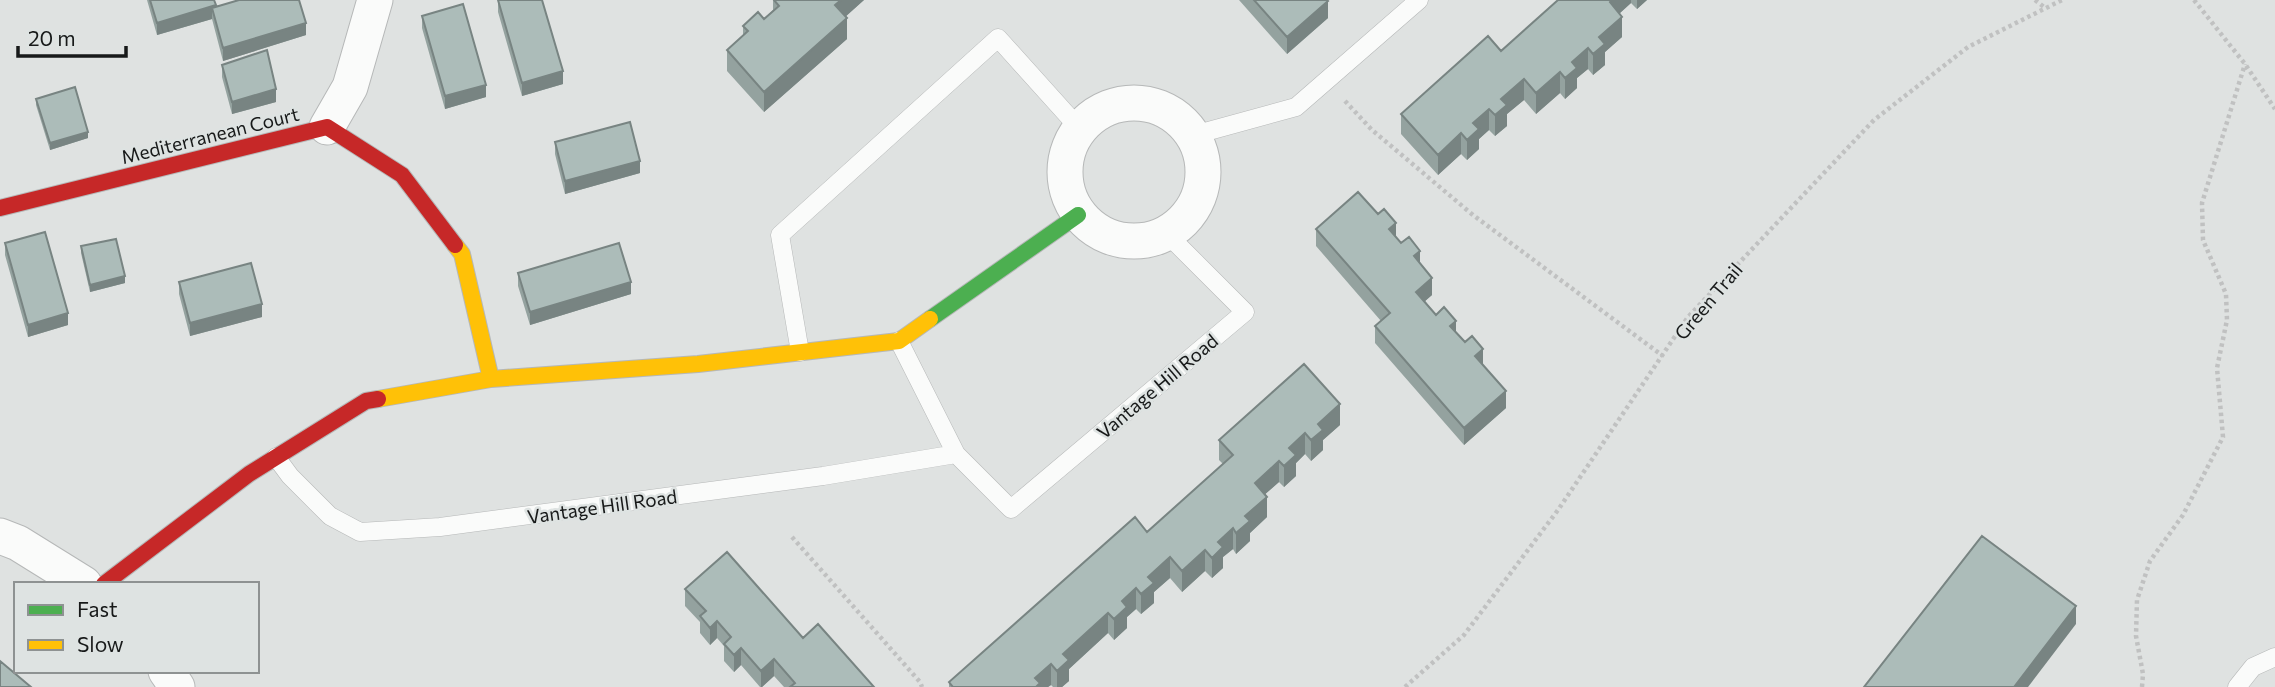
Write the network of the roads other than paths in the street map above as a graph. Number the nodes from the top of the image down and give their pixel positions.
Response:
1 (375, 0) edge
2 (1419, 0) edge
3 (327, 127) junction
4 (1079, 128) junction
5 (1194, 135) junction
6 (0, 208) edge
7 (1078, 215) junction
8 (1167, 233) junction
9 (899, 341) junction
10 (800, 352) junction
11 (491, 379) junction
12 (956, 454) junction
13 (276, 457) junction
14 (0, 536) edge
15 (81, 582) edge
16 (107, 582) edge
17 (2275, 657) edge
18 (2236, 687) edge

1 - 3 street
2 - 5 lane
3 - 6 street, Mediterranean Court
3 - 11 street, Mediterranean Court
4 - 5 street
4 - 7 street
4 - 10 lane
5 - 8 street
7 - 8 street
7 - 9 street
8 - 12 lane, Vantage Hill Road
9 - 10 street
9 - 12 lane, Vantage Hill Road
10 - 11 street
11 - 13 street
12 - 13 lane, Vantage Hill Road
13 - 16 street
14 - 15 street
17 - 18 lane

